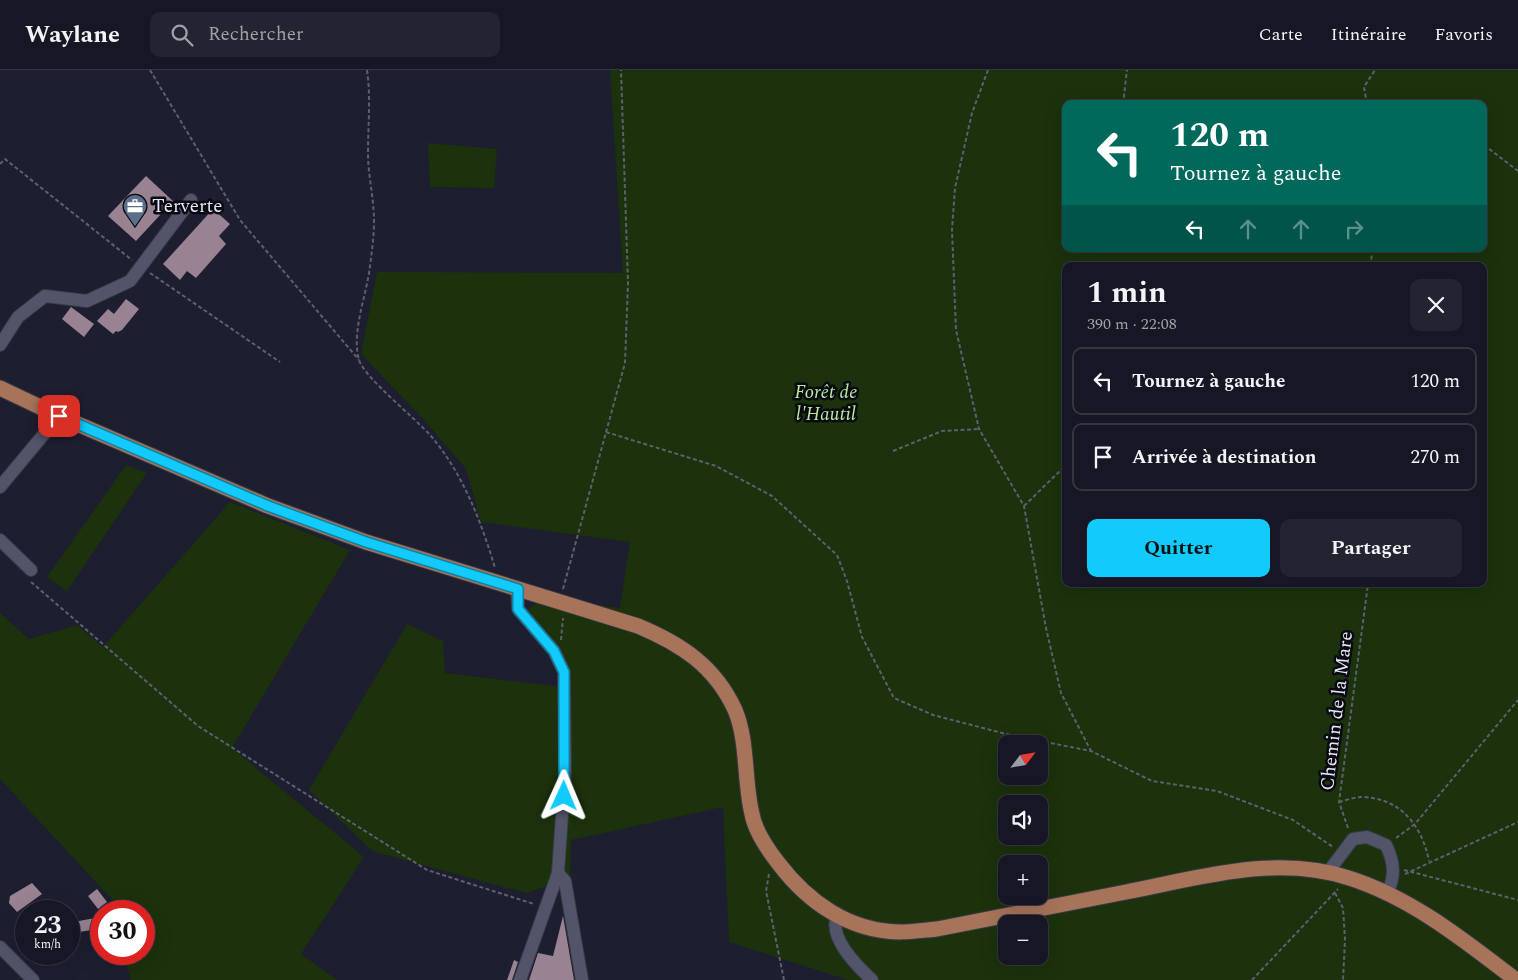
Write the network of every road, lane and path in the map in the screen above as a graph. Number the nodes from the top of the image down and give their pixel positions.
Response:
1 (150, 70) edge
2 (366, 70) edge
3 (621, 70) edge
4 (988, 70) edge
5 (1127, 70) edge
6 (1375, 70) edge
7 (1124, 100) edge
8 (1366, 100) edge
9 (1487, 147) edge
10 (1518, 171) edge
11 (191, 200) dead end
12 (0, 345) edge
13 (359, 360) junction
14 (0, 388) edge
15 (59, 416) junction
16 (979, 429) junction
17 (606, 432) junction
18 (893, 451) dead end
19 (1062, 469) edge
20 (0, 487) edge
21 (1024, 506) junction
22 (0, 540) edge
23 (28, 573) joint
24 (499, 582) junction
25 (1368, 587) edge
26 (518, 589) junction
27 (562, 608) junction
28 (562, 634) dead end
29 (1518, 700) edge
30 (1091, 751) junction
31 (1339, 802) junction
32 (1518, 822) edge
33 (1415, 824) junction
34 (1352, 839) junction
35 (1386, 845) junction
36 (1341, 852) junction
37 (773, 857) junction
38 (1429, 862) junction
39 (1393, 868) junction
40 (1328, 872) junction
41 (1409, 872) junction
42 (558, 873) junction
43 (1349, 878) junction
44 (1390, 888) junction
45 (1335, 893) junction
46 (1518, 900) edge
47 (546, 908) junction
48 (837, 916) junction
49 (0, 947) edge
50 (32, 980) edge
51 (520, 980) edge
52 (582, 980) edge
53 (784, 980) edge
54 (872, 980) edge
55 (1252, 980) edge
56 (1343, 980) edge
57 (1516, 980) edge

1 - 13 path
2 - 13 path
3 - 17 path
4 - 16 path
5 - 7 path
6 - 8 path
9 - 10 path
11 - 12 street
13 - 24 path
14 - 15 main road
15 - 20 street
15 - 24 main road
16 - 18 path
16 - 21 path
17 - 27 path
17 - 30 path
19 - 21 path
21 - 30 path
22 - 23 street
23 - 47 path
24 - 26 main road
25 - 31 path, Chemin de la Mare
26 - 27 main road
26 - 42 street
27 - 28 path
27 - 37 main road
29 - 33 path
30 - 36 path
31 - 33 path
31 - 34 path, Chemin de la Mare
32 - 38 path
33 - 35 path
33 - 38 path
34 - 35 street
34 - 36 street
35 - 39 street
36 - 40 street
37 - 48 main road
37 - 53 path
38 - 41 path
39 - 41 path
39 - 44 street
40 - 43 main road
40 - 48 main road
41 - 44 path
41 - 46 path
42 - 47 street
42 - 52 street
43 - 44 main road
43 - 45 path
44 - 57 main road
45 - 55 path
45 - 56 path
47 - 51 street
48 - 54 street
49 - 50 street

